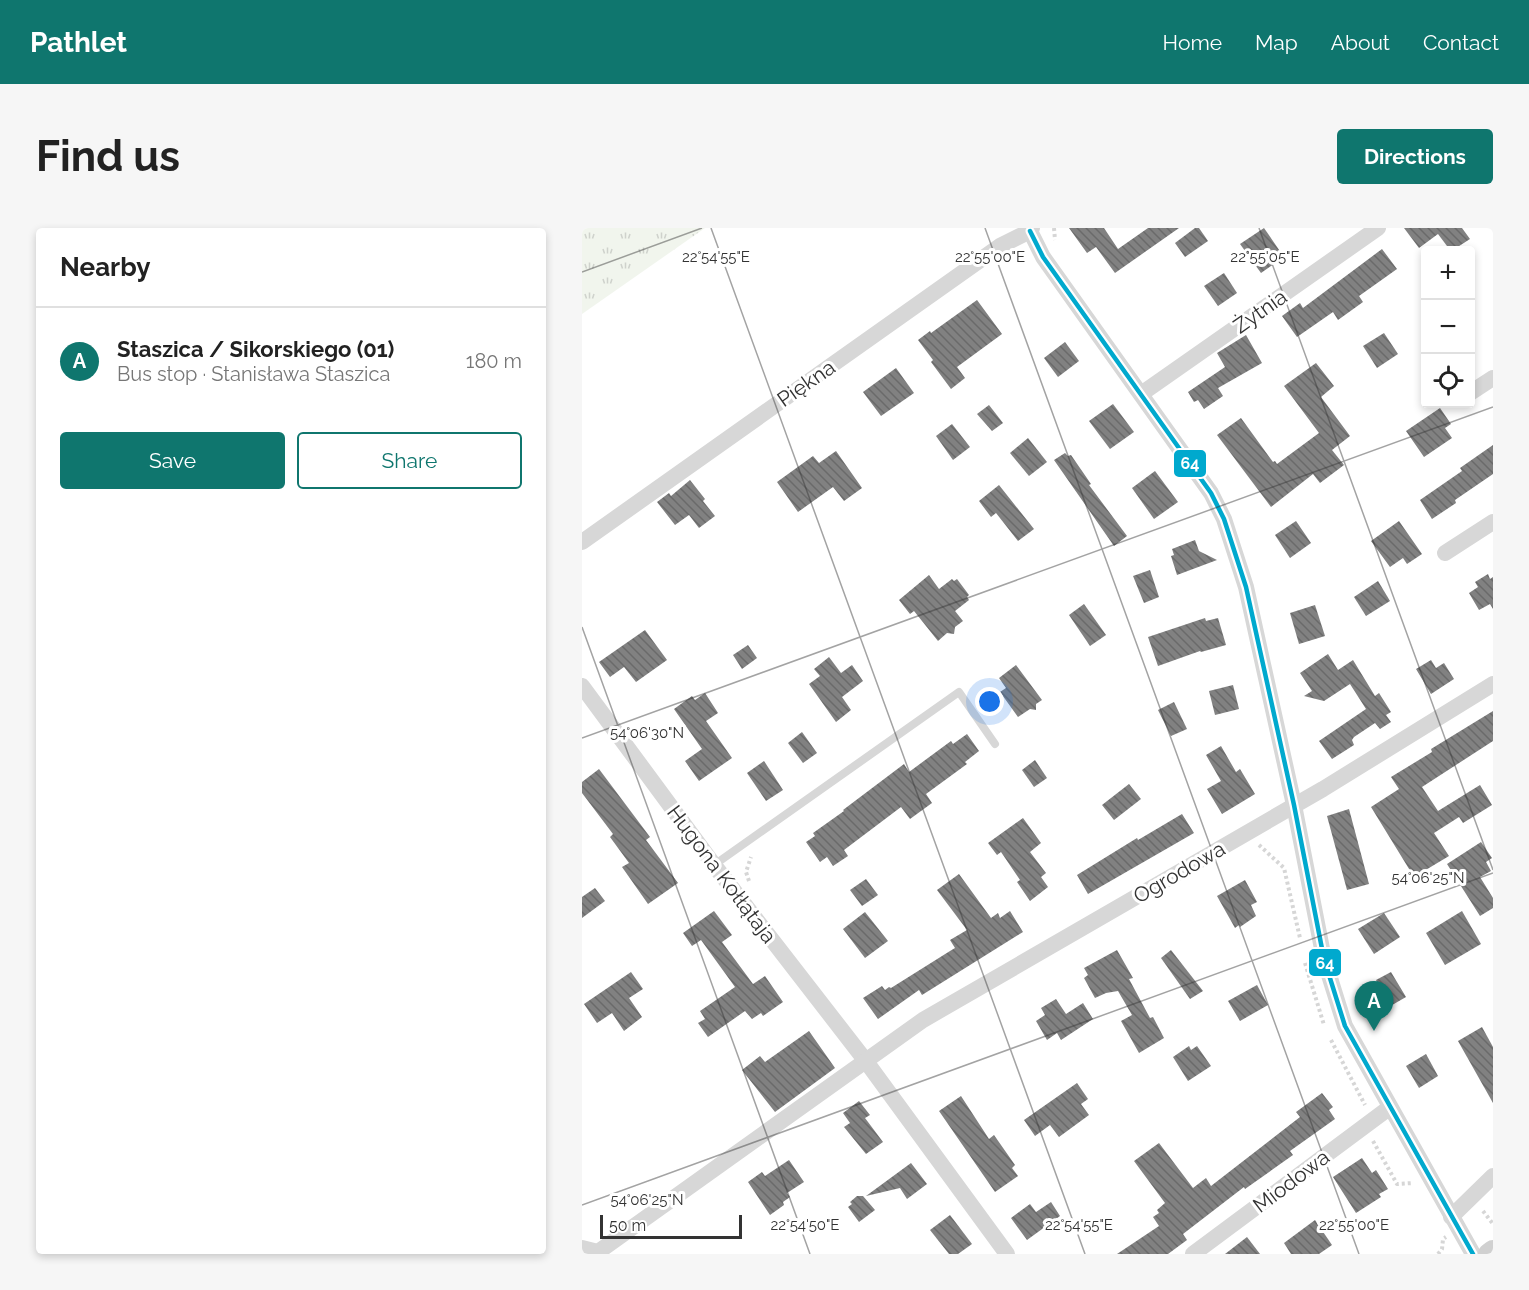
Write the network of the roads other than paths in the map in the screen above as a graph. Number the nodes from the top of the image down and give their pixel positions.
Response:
1 (1378, 228) edge
2 (1031, 230) edge
3 (1493, 378) edge
4 (1475, 390) edge
5 (1141, 394) junction
6 (1493, 522) edge
7 (582, 542) edge
8 (1445, 553) dead end
9 (1493, 684) edge
10 (582, 686) edge
11 (995, 744) dead end
12 (1294, 805) junction
13 (714, 865) junction
14 (865, 1060) junction
15 (1389, 1108) junction
16 (1493, 1176) edge
17 (1451, 1218) junction
18 (582, 1248) edge
19 (1493, 1251) edge
20 (1007, 1254) edge
21 (1193, 1254) edge
22 (1473, 1254) edge
23 (1488, 1254) edge

1 - 5 street, Żytnia
2 - 5 street
2 - 7 street, Piękna
3 - 4 street
5 - 12 street
6 - 8 street
9 - 12 street, Ogrodowa
10 - 13 street, Hugona Kołłątaja
11 - 13 lane
12 - 14 street, Ogrodowa
12 - 15 street
13 - 14 street, Hugona Kołłątaja
14 - 18 street
14 - 20 street, Hugona Kołłątaja
15 - 17 street
15 - 21 street, Miodowa
16 - 17 street
17 - 22 street
19 - 23 main road

